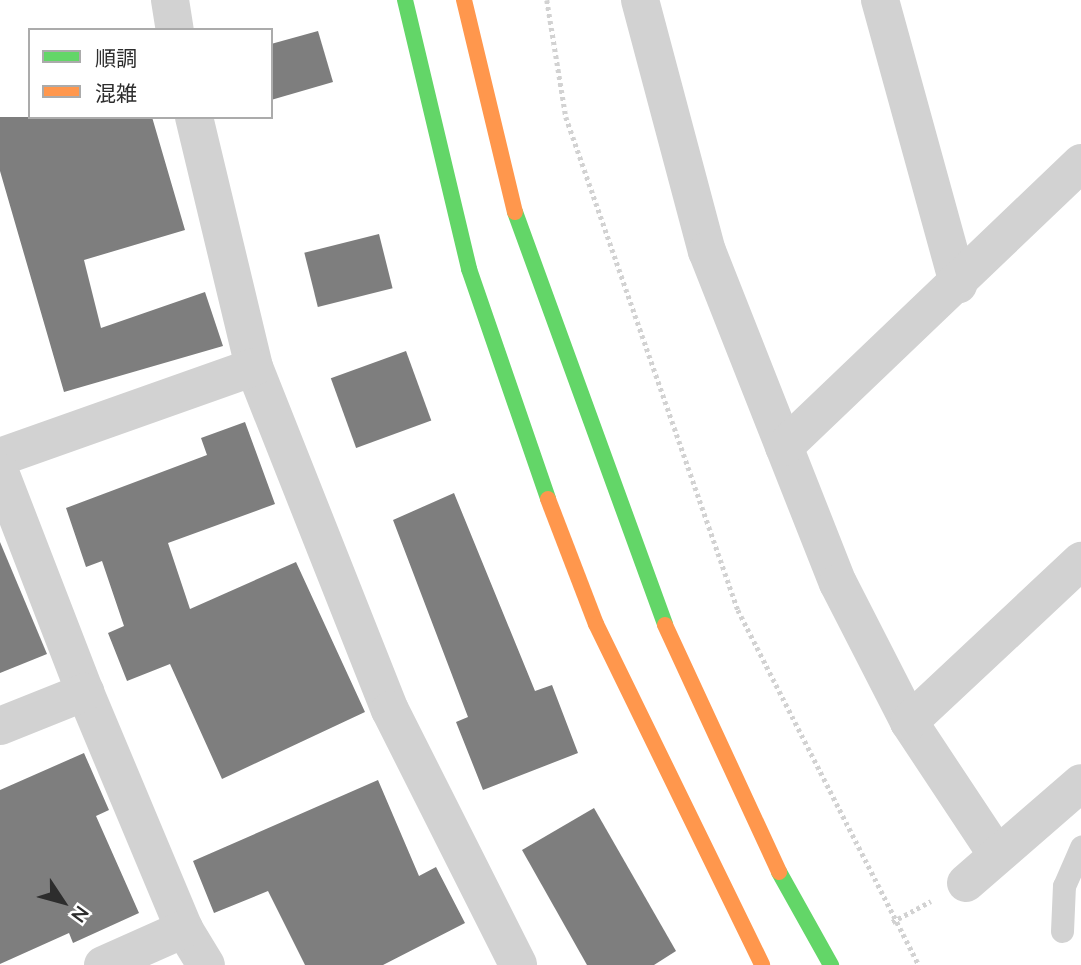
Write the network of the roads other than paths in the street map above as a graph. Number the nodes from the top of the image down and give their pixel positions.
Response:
1 (170, 0) edge
2 (405, 0) edge
3 (464, 0) edge
4 (640, 0) edge
5 (880, 0) edge
6 (175, 28) edge
7 (194, 119) edge
8 (1081, 163) edge
9 (958, 284) junction
10 (254, 367) junction
11 (785, 447) junction
12 (0, 457) edge
13 (0, 472) edge
14 (1081, 561) edge
15 (85, 692) junction
16 (909, 722) junction
17 (0, 726) edge
18 (1081, 783) edge
19 (1081, 847) edge
20 (998, 855) junction
21 (966, 883) dead end
22 (184, 929) junction
23 (1062, 931) dead end
24 (103, 965) edge
25 (206, 965) edge
26 (518, 965) edge
27 (762, 965) edge
28 (831, 965) edge

1 - 6 street
2 - 27 street
3 - 28 street
4 - 11 street
5 - 9 street
7 - 10 street
8 - 9 street
9 - 11 street
10 - 12 street
10 - 26 street
11 - 16 street
13 - 15 street
14 - 16 street
15 - 17 street
15 - 22 street
16 - 20 street
18 - 20 street
19 - 23 lane
20 - 21 street
22 - 24 street
22 - 25 street

